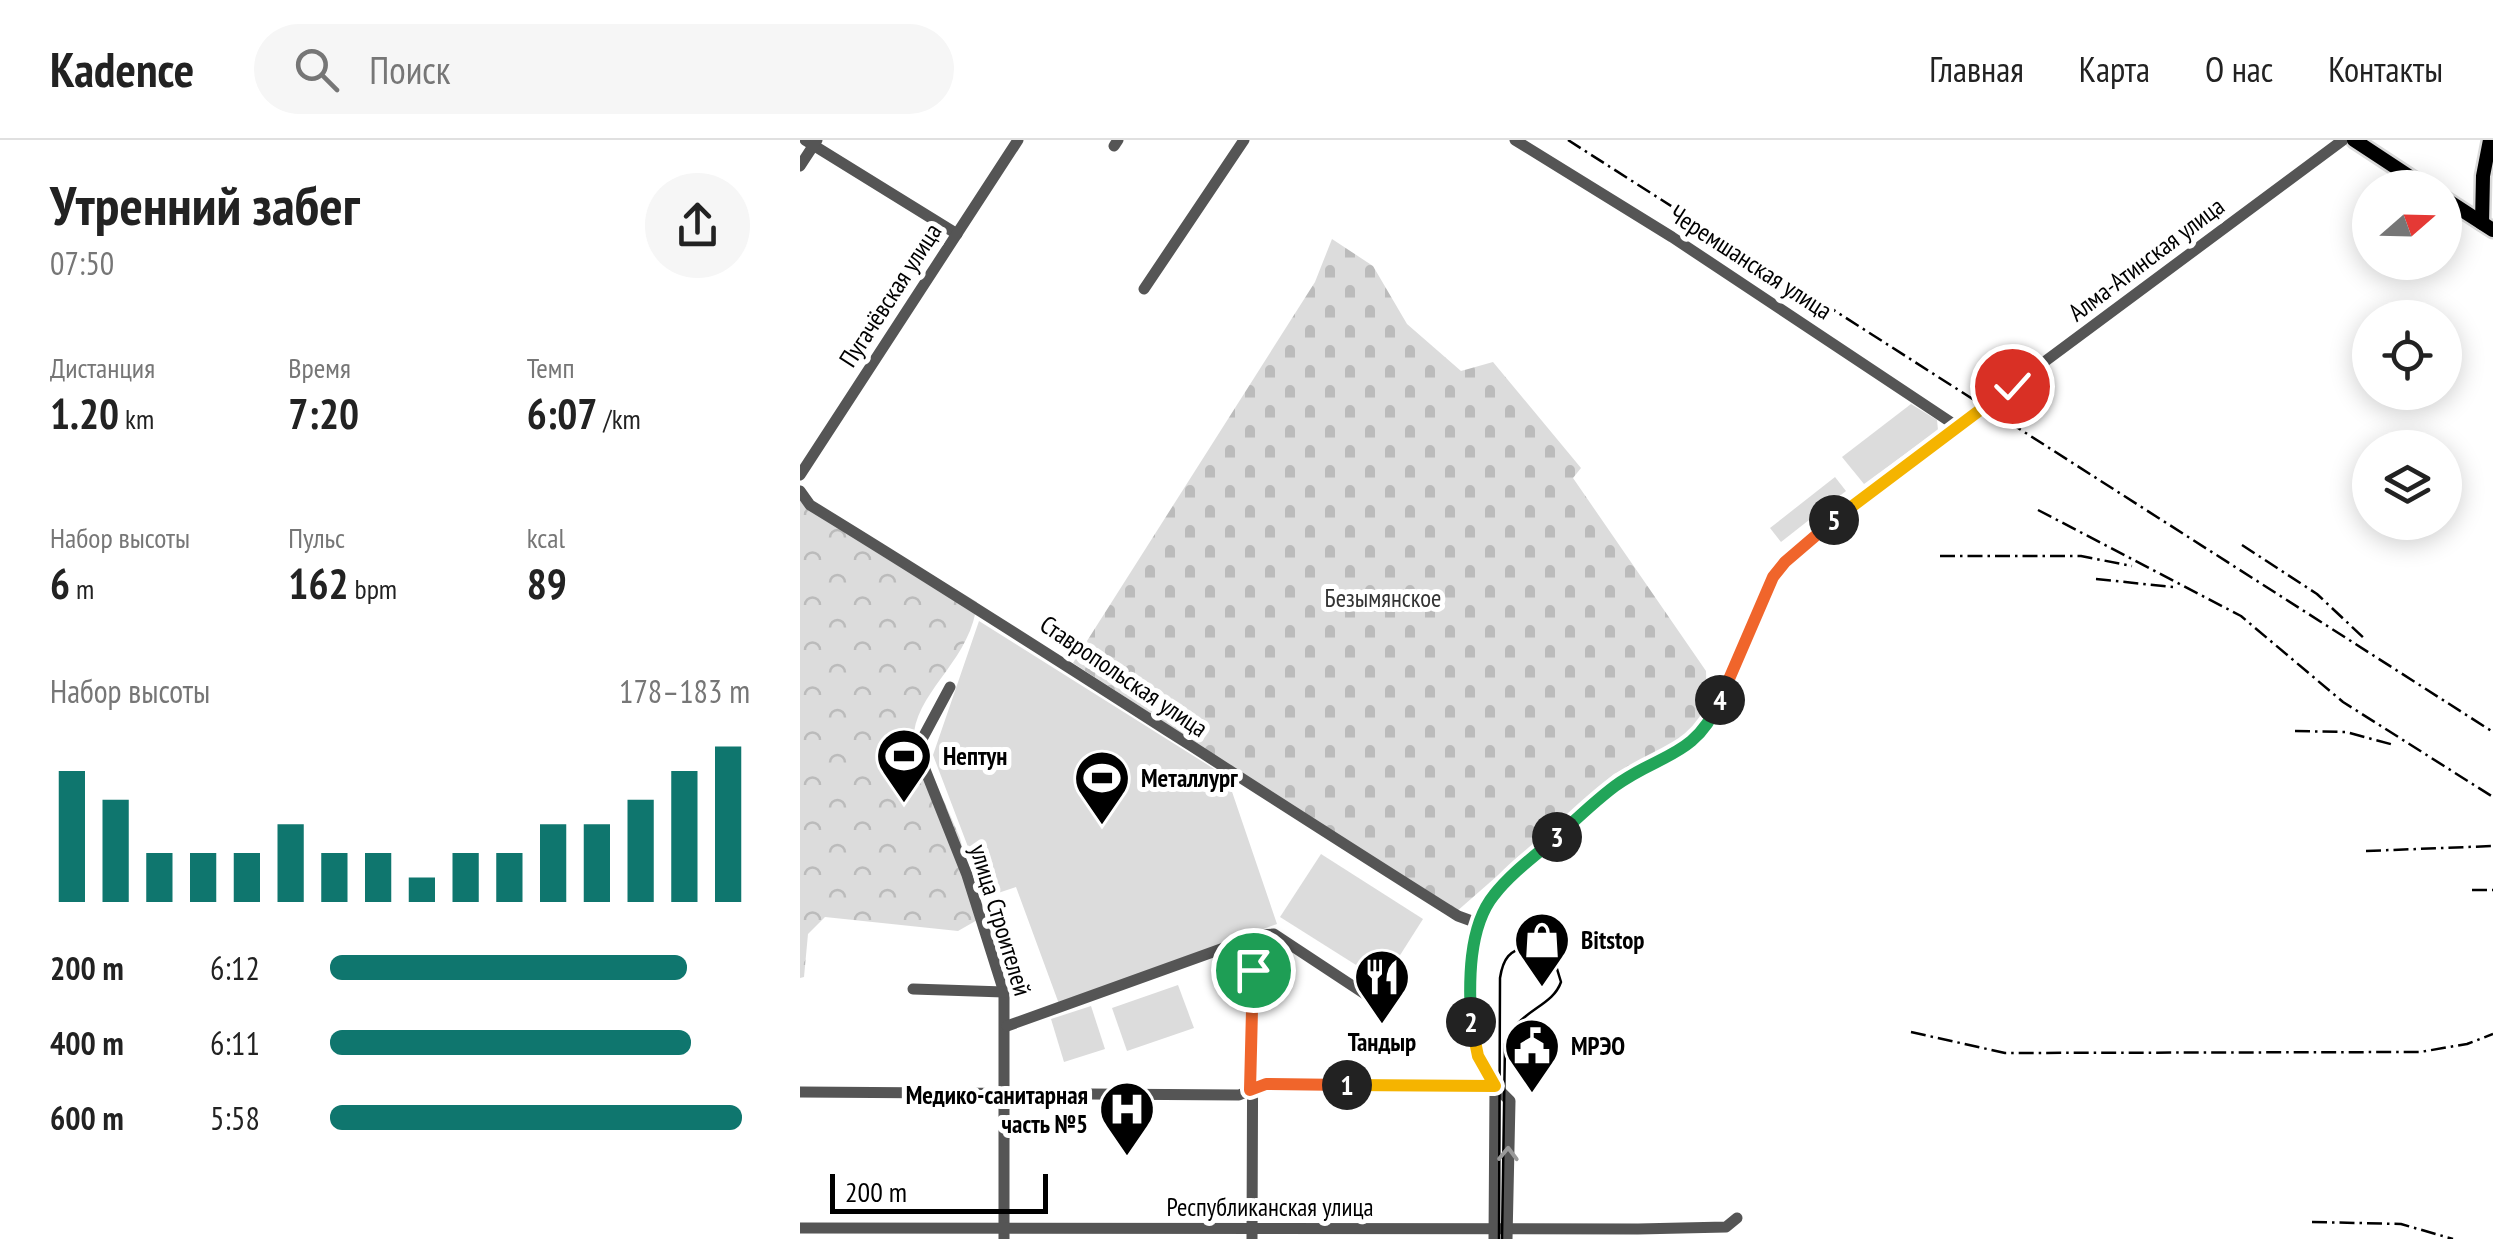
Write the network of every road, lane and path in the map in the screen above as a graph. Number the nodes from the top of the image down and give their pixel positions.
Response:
1 (1018, 140) edge
2 (1244, 140) edge
3 (1515, 140) edge
4 (2343, 140) edge
5 (2354, 140) edge
6 (2490, 140) edge
7 (812, 142) edge
8 (800, 166) edge
9 (2400, 170) edge
10 (2462, 210) edge
11 (2488, 227) edge
12 (957, 234) junction
13 (1144, 288) dead end
14 (1958, 427) junction
15 (800, 475) edge
16 (800, 491) edge
17 (950, 687) dead end
18 (1480, 924) junction
19 (1260, 935) junction
20 (913, 989) dead end
21 (1004, 992) junction
22 (1374, 1000) dead end
23 (1006, 1026) junction
24 (1495, 1086) junction
25 (1250, 1090) junction
26 (800, 1092) edge
27 (1004, 1094) junction
28 (1737, 1218) dead end
29 (800, 1228) edge
30 (1004, 1233) edge
31 (1252, 1234) edge
32 (1500, 1234) edge

1 - 12 street, Пугачёвская улица
2 - 13 street
3 - 14 street, Черемшанская улица
4 - 14 street, Алма-Атинская улица
5 - 9 main road
6 - 11 main road
7 - 8 street
7 - 12 street
10 - 11 main road
12 - 15 street, Пугачёвская улица
14 - 18 street, Алма-Атинская улица
16 - 18 street, Ставропольская улица
17 - 21 street, улица Строителей
18 - 24 street, Алма-Атинская улица
19 - 22 street
19 - 23 street
19 - 25 street
20 - 21 street
21 - 23 street, улица Строителей
23 - 27 street, улица Строителей
24 - 25 street
24 - 32 street, Алма-Атинская улица
25 - 27 street
25 - 31 street
26 - 27 street
27 - 30 street, улица Строителей
28 - 32 street, Республиканская улица
29 - 30 street, Республиканская улица
30 - 31 street, Республиканская улица
31 - 32 street, Республиканская улица

